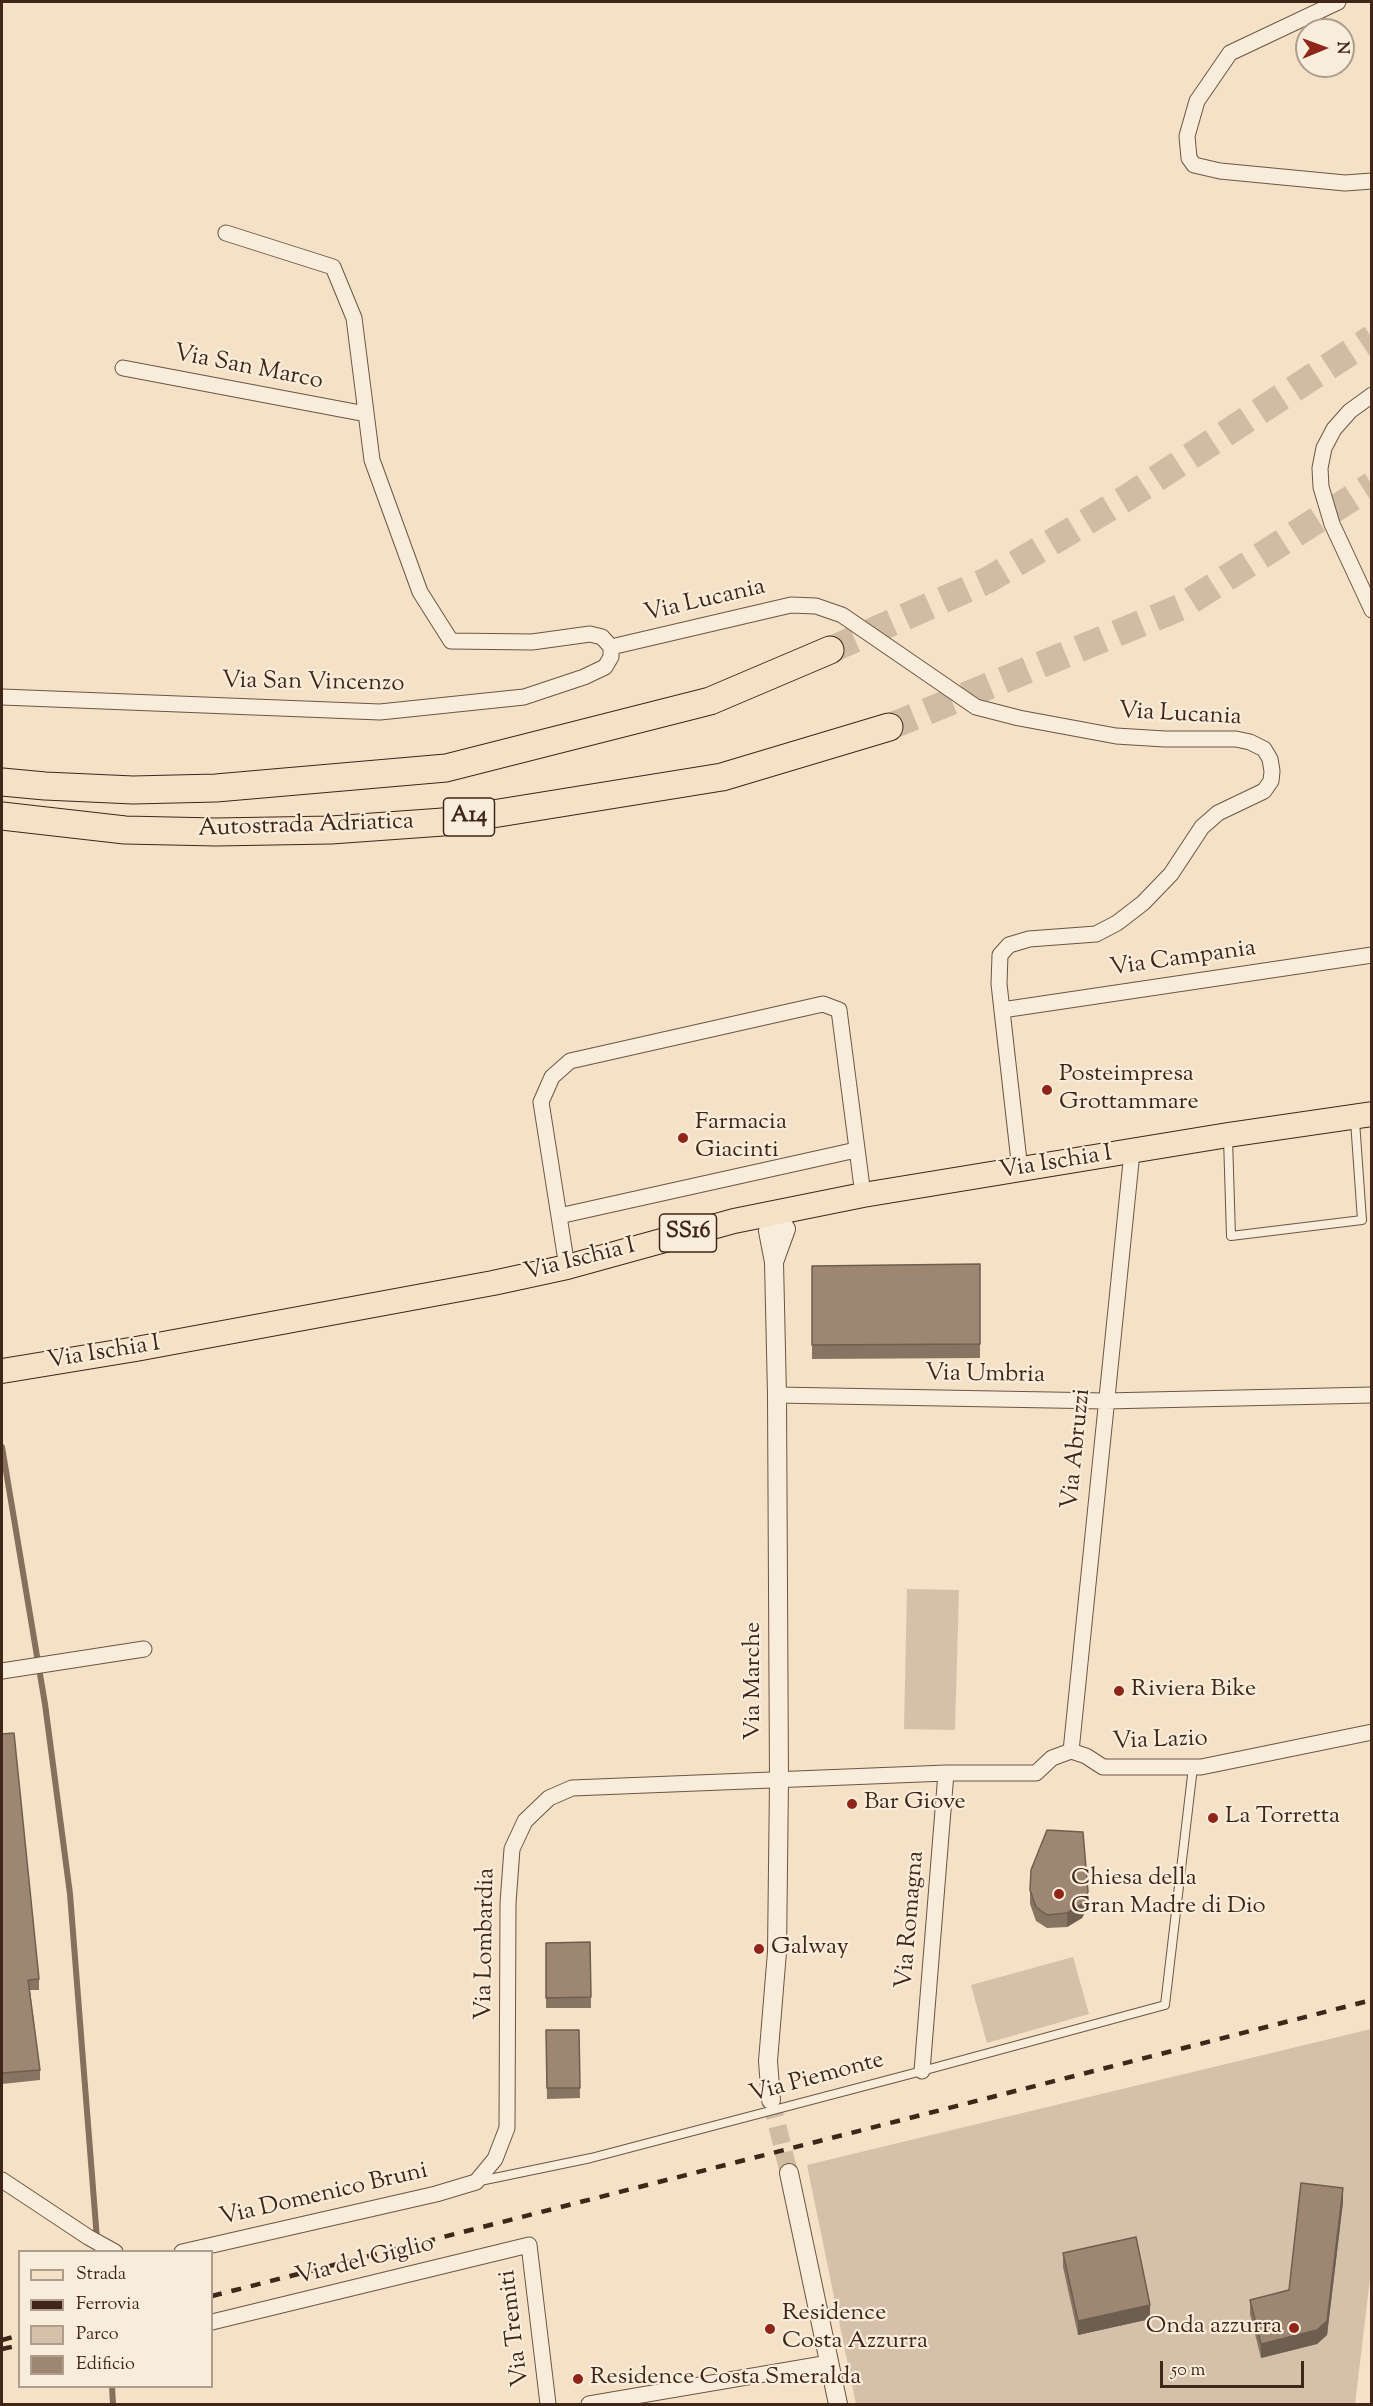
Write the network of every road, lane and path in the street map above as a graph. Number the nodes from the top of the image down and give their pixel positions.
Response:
1 (1338, 2) edge
2 (1371, 181) edge
3 (226, 233) dead end
4 (123, 368) dead end
5 (1371, 395) edge
6 (366, 414) junction
7 (1371, 610) edge
8 (611, 647) junction
9 (830, 650) tunnel mouth
10 (2, 697) edge
11 (889, 727) tunnel mouth
12 (2, 782) edge
13 (2, 816) edge
14 (1371, 955) edge
15 (1002, 1010) junction
16 (1363, 1115) edge
17 (1228, 1135) junction
18 (856, 1150) junction
19 (1132, 1152) junction
20 (1020, 1170) junction
21 (862, 1195) junction
22 (775, 1214) junction
23 (559, 1216) junction
24 (567, 1267) junction
25 (5, 1370) edge
26 (777, 1395) junction
27 (1371, 1395) edge
28 (1105, 1401) junction
29 (144, 1649) dead end
30 (2, 1671) edge
31 (1371, 1732) edge
32 (1071, 1751) junction
33 (1193, 1767) junction
34 (946, 1773) junction
35 (779, 1781) junction
36 (922, 2071) junction
37 (771, 2100) tunnel mouth
38 (789, 2173) tunnel mouth
39 (2, 2180) edge
40 (476, 2182) junction
41 (529, 2245) joint
42 (109, 2248) edge
43 (191, 2250) edge
44 (213, 2322) edge
45 (829, 2363) junction
46 (548, 2404) edge
47 (589, 2404) edge
48 (838, 2404) edge

1 - 2 street
3 - 6 street
4 - 6 street, Via San Marco
5 - 7 street
6 - 8 street
8 - 10 street, Via San Vincenzo
8 - 15 street, Via Lucania
9 - 12 highway, Autostrada Adriatica / A14
11 - 13 highway, Autostrada Adriatica / A14
14 - 15 street, Via Campania
15 - 20 street, Via Lucania
16 - 17 main road, Via Ischia I / SS16
16 - 17 lane
17 - 19 main road, Via Ischia I / SS16
18 - 21 street
18 - 23 street
18 - 23 street
19 - 20 main road, Via Ischia I / SS16
19 - 28 street, Via Abruzzi
20 - 21 main road, Via Ischia I / SS16
21 - 22 main road, Via Ischia I / SS16
22 - 24 main road, Via Ischia I / SS16
22 - 26 street, Via Marche
23 - 24 street
24 - 25 main road, Via Ischia I / SS16
26 - 28 street, Via Umbria
26 - 35 street, Via Marche
27 - 28 street, Via Umbria
28 - 32 street, Via Abruzzi
29 - 30 street
31 - 33 street, Via Lazio
32 - 33 street, Via Lazio
32 - 34 street
33 - 36 lane, Via Piemonte
34 - 35 street
34 - 36 street, Via Romagna
35 - 37 street, Via Marche
35 - 40 street, Via Lombardia
36 - 40 lane, Via Piemonte
38 - 45 street
39 - 42 street
40 - 43 street, Via Domenico Bruni
41 - 44 street, Via del Giglio
41 - 46 street, Via Tremiti
45 - 47 street
45 - 48 street

